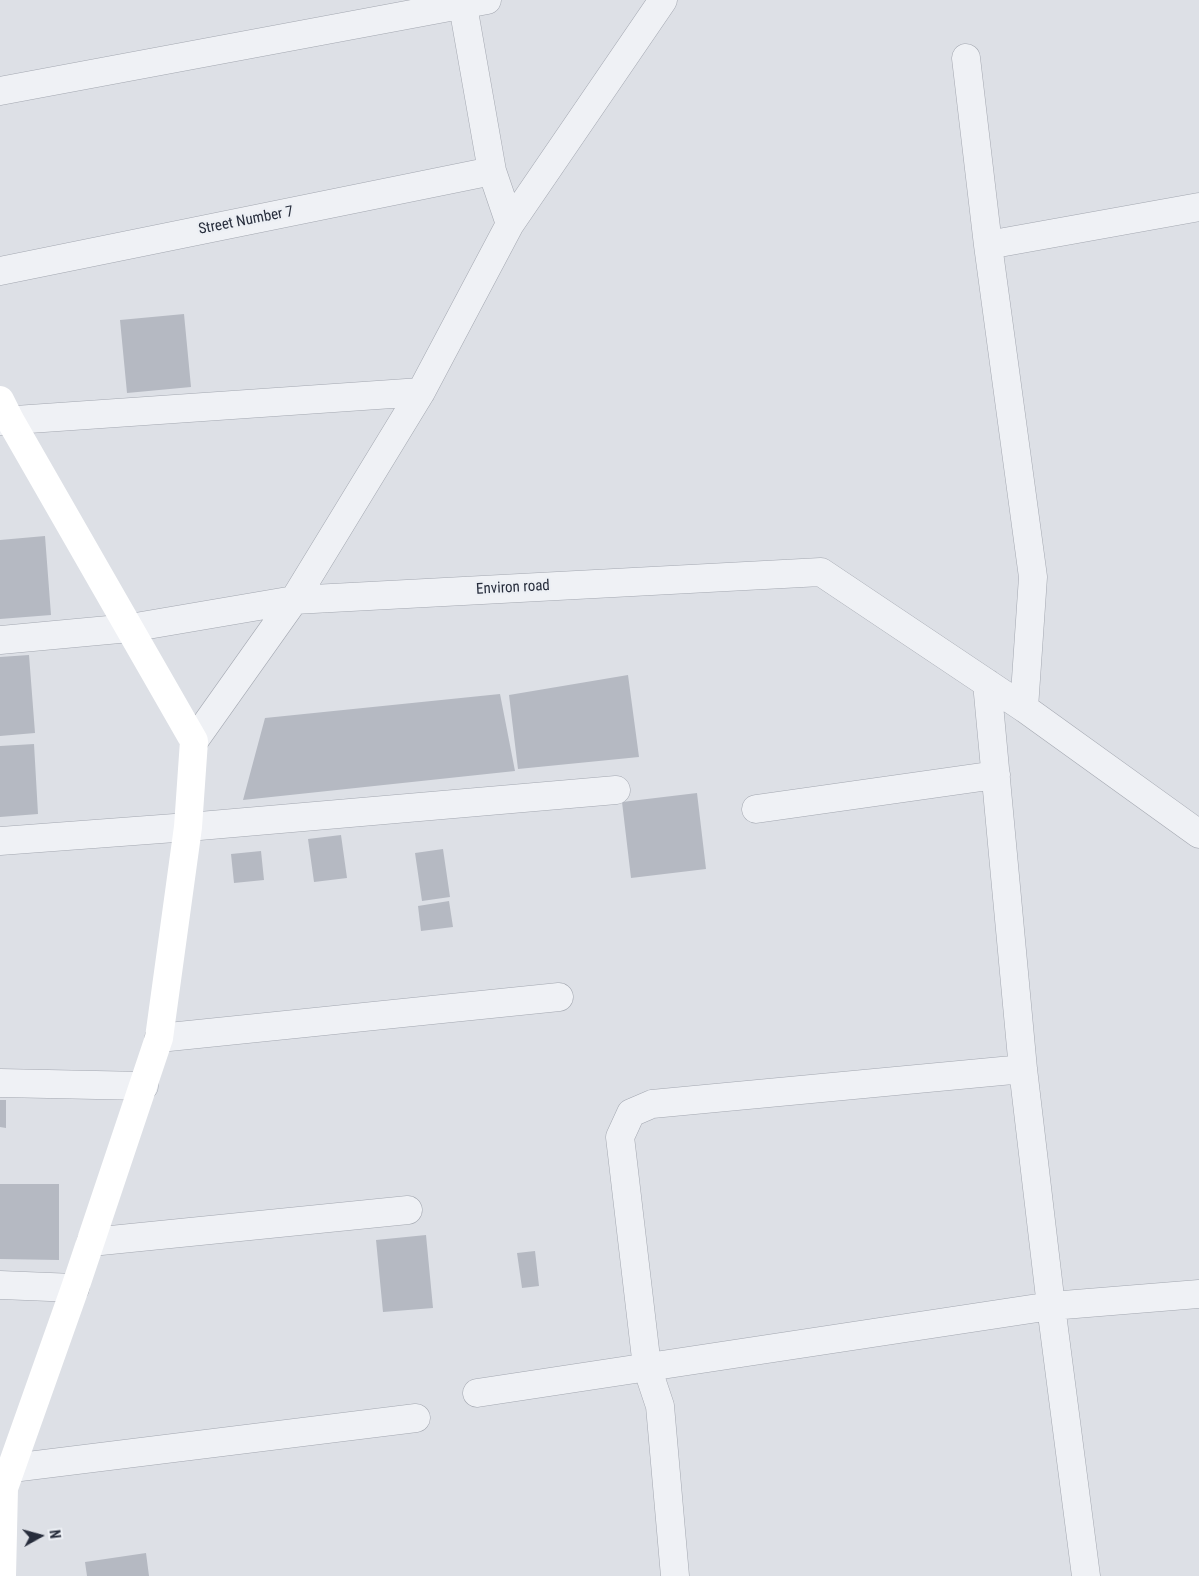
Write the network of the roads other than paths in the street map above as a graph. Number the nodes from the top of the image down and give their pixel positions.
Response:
1 (663, 0) edge
2 (470, 1) edge
3 (966, 58) dead end
4 (0, 91) edge
5 (492, 171) junction
6 (1199, 207) edge
7 (510, 224) junction
8 (988, 245) junction
9 (0, 271) edge
10 (422, 392) junction
11 (3, 414) edge
12 (294, 600) junction
13 (130, 628) junction
14 (0, 640) edge
15 (987, 683) junction
16 (1024, 708) junction
17 (194, 741) junction
18 (996, 775) junction
19 (616, 790) dead end
20 (756, 809) dead end
21 (188, 827) junction
22 (1199, 834) edge
23 (0, 842) edge
24 (559, 997) dead end
25 (159, 1038) junction
26 (1023, 1069) junction
27 (0, 1083) edge
28 (144, 1086) junction
29 (408, 1210) dead end
30 (91, 1242) junction
31 (0, 1285) edge
32 (75, 1288) junction
33 (1199, 1294) edge
34 (1051, 1306) junction
35 (647, 1367) junction
36 (477, 1393) dead end
37 (416, 1418) dead end
38 (5, 1482) edge
39 (2, 1576) edge
40 (676, 1576) edge
41 (1086, 1576) edge

1 - 7 street
2 - 4 street
2 - 5 street
3 - 8 street
5 - 7 street
5 - 9 street, Street Number 7
6 - 8 street
7 - 10 street
8 - 16 street
10 - 11 street
10 - 12 street
11 - 13 street
12 - 13 street, Environ road
12 - 15 street, Environ road
12 - 17 street
13 - 14 street, Environ road
13 - 17 street
15 - 16 street, Environ road
15 - 18 street
16 - 22 street, Environ road
17 - 21 street
18 - 20 street
18 - 26 street
19 - 21 street
21 - 23 street
21 - 25 street
24 - 25 street
25 - 28 street
26 - 34 street
26 - 35 street
27 - 28 street
28 - 30 street
29 - 30 street
30 - 32 street
31 - 32 street
32 - 38 street
33 - 34 street
34 - 35 street
34 - 41 street
35 - 36 street
35 - 40 street
37 - 38 street
38 - 39 street

